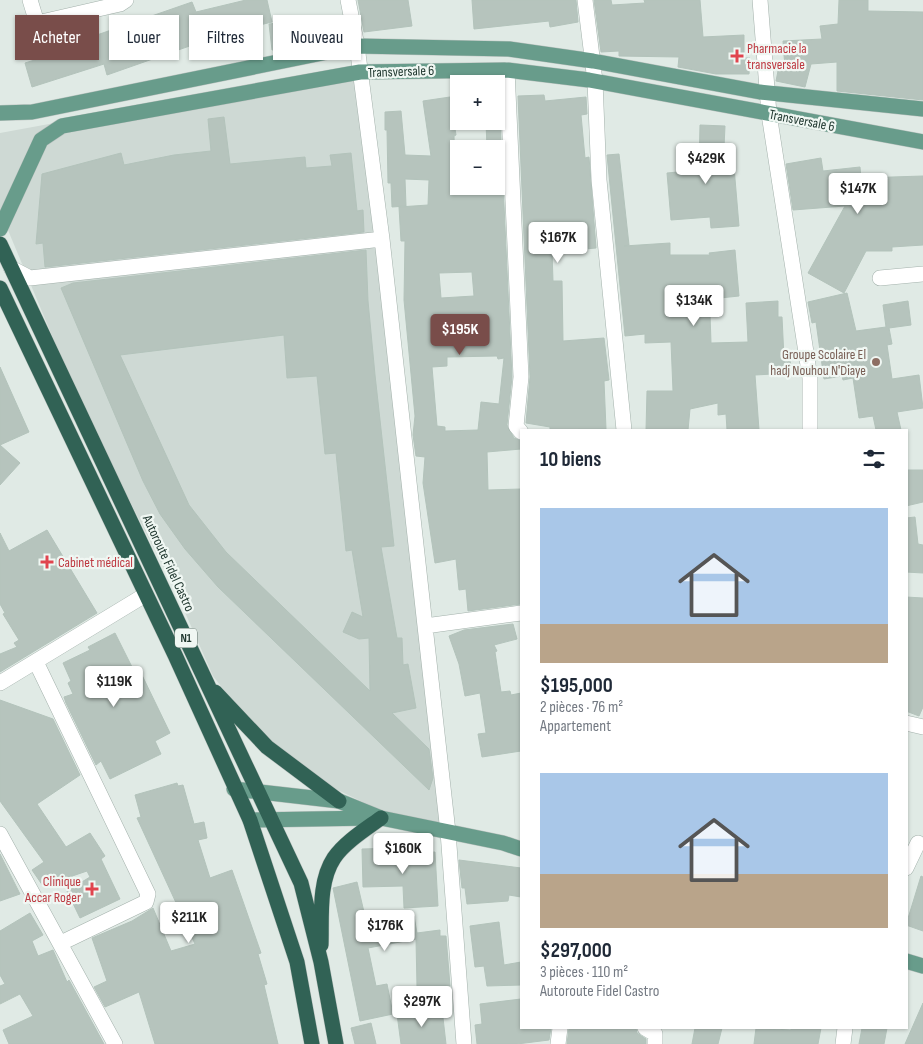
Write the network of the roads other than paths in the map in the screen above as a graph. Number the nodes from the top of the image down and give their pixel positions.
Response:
1 (30, 0) edge
2 (126, 0) edge
3 (348, 0) edge
4 (585, 0) edge
5 (760, 0) edge
6 (351, 15) edge
7 (361, 46) edge
8 (288, 60) edge
9 (359, 60) edge
10 (593, 61) junction
11 (507, 70) junction
12 (360, 72) junction
13 (595, 81) junction
14 (768, 93) junction
15 (923, 109) edge
16 (0, 113) edge
17 (769, 114) junction
18 (923, 142) edge
19 (0, 230) edge
20 (382, 239) junction
21 (0, 244) edge
22 (11, 268) junction
23 (923, 274) edge
24 (880, 278) dead end
25 (0, 288) edge
26 (624, 429) edge
27 (810, 429) edge
28 (520, 431) edge
29 (145, 595) junction
30 (520, 613) edge
31 (425, 626) junction
32 (36, 662) junction
33 (2, 676) edge
34 (205, 682) junction
35 (908, 723) edge
36 (923, 727) edge
37 (234, 789) junction
38 (260, 792) junction
39 (339, 801) junction
40 (271, 818) junction
41 (381, 818) junction
42 (250, 820) junction
43 (448, 832) junction
44 (0, 834) edge
45 (918, 844) dead end
46 (520, 849) edge
47 (908, 864) edge
48 (60, 943) junction
49 (321, 962) junction
50 (908, 962) edge
51 (923, 966) edge
52 (560, 1029) edge
53 (647, 1029) edge
54 (845, 1029) edge
55 (115, 1044) edge
56 (312, 1044) edge
57 (336, 1044) edge
58 (464, 1044) edge
59 (558, 1044) edge
60 (655, 1044) edge
61 (842, 1044) edge

1 - 2 street
3 - 6 street
4 - 10 street
5 - 14 street
7 - 10 main road, Transversale 6
8 - 16 main road, Transversale 6
9 - 12 street
10 - 13 street
10 - 14 main road, Transversale 6
11 - 12 main road, Transversale 6
11 - 13 main road, Transversale 6
11 - 28 street
12 - 19 main road, Transversale 6
12 - 20 street
13 - 17 main road, Transversale 6
13 - 26 street
14 - 15 main road, Transversale 6
14 - 17 street
17 - 18 main road, Transversale 6
17 - 27 street
20 - 22 street
20 - 31 street
21 - 22 highway, Autoroute Fidel Castro / N1
22 - 34 highway, Autoroute Fidel Castro / N1
23 - 24 street
25 - 29 highway, N1
29 - 32 street
29 - 37 highway, N1
30 - 31 street
31 - 43 street
32 - 33 street
32 - 48 street
34 - 38 highway, Autoroute Fidel Castro / N1
34 - 39 highway
35 - 36 street
37 - 38 main road
37 - 42 highway, N1
38 - 39 main road
38 - 40 highway, Autoroute Fidel Castro / N1
39 - 41 main road
40 - 41 main road
40 - 42 main road
40 - 49 highway, Autoroute Fidel Castro / N1
41 - 43 main road
41 - 49 highway
42 - 56 highway, N1
43 - 46 main road
43 - 58 street
44 - 48 street
45 - 47 street
48 - 55 street
49 - 57 highway, Autoroute Fidel Castro / N1
50 - 51 main road
52 - 59 street
53 - 60 street
54 - 61 street

